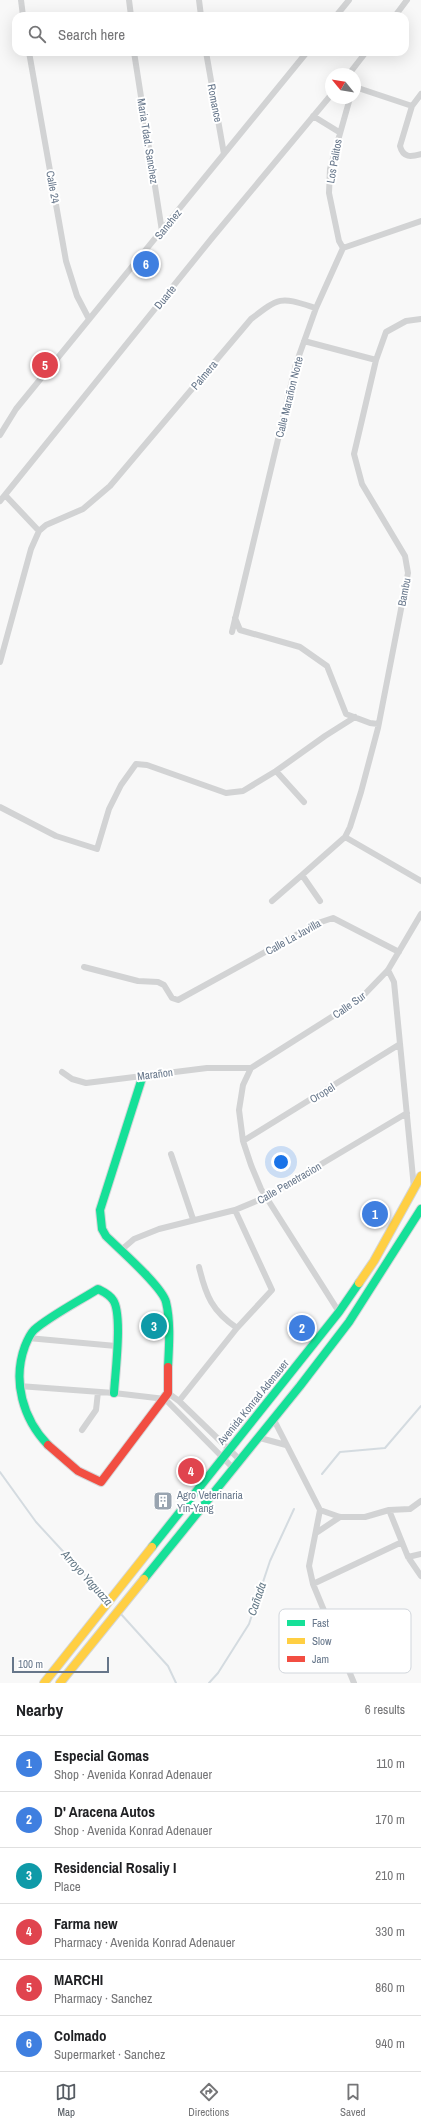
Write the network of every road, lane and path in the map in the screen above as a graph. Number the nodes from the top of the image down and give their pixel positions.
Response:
1 (21, 0) edge
2 (130, 0) edge
3 (199, 0) edge
4 (349, 0) edge
5 (407, 0) edge
6 (22, 12) edge
7 (131, 12) edge
8 (200, 12) edge
9 (339, 12) edge
10 (398, 12) edge
11 (30, 56) edge
12 (135, 56) edge
13 (207, 56) edge
14 (304, 56) edge
15 (363, 56) edge
16 (354, 68) edge
17 (361, 89) edge
18 (421, 94) edge
19 (325, 102) edge
20 (348, 104) edge
21 (412, 106) junction
22 (313, 116) junction
23 (339, 132) junction
24 (224, 154) junction
25 (421, 154) edge
26 (421, 221) edge
27 (162, 231) junction
28 (343, 248) junction
29 (316, 308) junction
30 (89, 318) junction
31 (421, 319) edge
32 (304, 341) junction
33 (376, 360) junction
34 (0, 435) edge
35 (5, 495) junction
36 (0, 500) edge
37 (39, 531) junction
38 (235, 618) junction
39 (232, 632) dead end
40 (0, 662) edge
41 (355, 717) junction
42 (378, 724) junction
43 (276, 771) junction
44 (304, 802) dead end
45 (0, 807) edge
46 (345, 837) junction
47 (302, 875) junction
48 (421, 881) edge
49 (272, 901) dead end
50 (320, 901) dead end
51 (421, 914) edge
52 (399, 952) junction
53 (84, 967) dead end
54 (388, 970) junction
55 (400, 1044) junction
56 (251, 1068) junction
57 (62, 1072) dead end
58 (143, 1075) junction
59 (407, 1113) junction
60 (243, 1141) junction
61 (171, 1154) dead end
62 (421, 1176) edge
63 (414, 1190) junction
64 (266, 1197) junction
65 (421, 1209) edge
66 (235, 1210) junction
67 (193, 1219) junction
68 (120, 1251) junction
69 (199, 1267) dead end
70 (339, 1312) junction
71 (237, 1328) junction
72 (28, 1338) junction
73 (116, 1346) junction
74 (19, 1386) junction
75 (98, 1392) junction
76 (114, 1392) junction
77 (166, 1396) junction
78 (179, 1401) junction
79 (274, 1420) junction
80 (82, 1430) dead end
81 (260, 1438) junction
82 (286, 1445) junction
83 (229, 1450) junction
84 (222, 1458) junction
85 (240, 1460) junction
86 (234, 1469) junction
87 (421, 1501) edge
88 (320, 1510) junction
89 (389, 1510) junction
90 (340, 1516) junction
91 (316, 1533) junction
92 (402, 1542) junction
93 (421, 1554) edge
94 (408, 1557) junction
95 (421, 1576) edge
96 (313, 1584) junction
97 (323, 1609) edge
98 (350, 1673) edge
99 (44, 1683) edge
100 (60, 1683) edge
101 (354, 1683) edge

1 - 6 street
2 - 7 street
3 - 8 street
4 - 9 street
5 - 10 street
11 - 30 street, Calle 24
12 - 27 street, Maria Tdad. Sanchez
13 - 24 street, Romance
14 - 24 street, Sanchez
15 - 16 street
17 - 21 street
18 - 21 street
19 - 22 street, Duarte
20 - 23 street, Los Palitos
21 - 25 street
22 - 23 street
22 - 35 street, Duarte
23 - 28 street, Los Palitos
24 - 27 street, Sanchez
26 - 28 street
27 - 30 street, Sanchez
28 - 29 street, Calle Marañon Norte
29 - 32 street, Calle Marañon Norte
29 - 37 street, Palmera
30 - 34 street, Sanchez
31 - 33 street, Bambu
32 - 33 street
32 - 38 street, Calle Marañon Norte
33 - 42 street, Bambu
35 - 36 street, Duarte
35 - 37 street
37 - 40 street
38 - 39 street, Calle Marañon Norte
38 - 41 street
41 - 42 street
41 - 43 street
42 - 46 street, Bambu
43 - 44 street
43 - 45 street
46 - 47 street
46 - 48 street
47 - 49 street
47 - 50 street
51 - 52 street, Calle Sur
52 - 53 street, Calle La Javilla
52 - 54 street, Calle Sur
54 - 55 street
54 - 56 street, Calle Sur
55 - 59 street
55 - 60 street, Oropel
56 - 58 street, Marañon
56 - 60 street
57 - 58 street, Marañon
58 - 68 main road
59 - 63 street
59 - 64 street, Calle Penetracion
60 - 64 street
61 - 67 street
62 - 63 main road, Avenida Konrad Adenauer
63 - 70 main road, Avenida Konrad Adenauer
64 - 66 street, Calle Penetracion
64 - 70 street
65 - 79 main road
66 - 67 street, Calle Penetracion
66 - 71 street
67 - 68 street, Calle Penetracion
68 - 77 main road
69 - 71 street
70 - 83 main road, Avenida Konrad Adenauer
71 - 78 street
72 - 73 street
72 - 73 main road
72 - 74 main road
73 - 76 main road
74 - 75 street
74 - 77 main road
75 - 76 street
75 - 80 street
76 - 77 street
77 - 78 street
77 - 84 street
78 - 83 street
79 - 81 main road
79 - 82 street
81 - 82 street
81 - 85 main road
82 - 88 street
83 - 84 main road, Avenida Konrad Adenauer
83 - 85 street
84 - 86 street
84 - 99 main road, Avenida Konrad Adenauer
85 - 86 main road
86 - 100 main road
87 - 89 street
88 - 90 street
88 - 91 street
89 - 90 street
89 - 92 street
90 - 91 street
91 - 96 street
92 - 94 street
92 - 96 street
93 - 94 street
94 - 95 street
96 - 97 street
98 - 101 street

